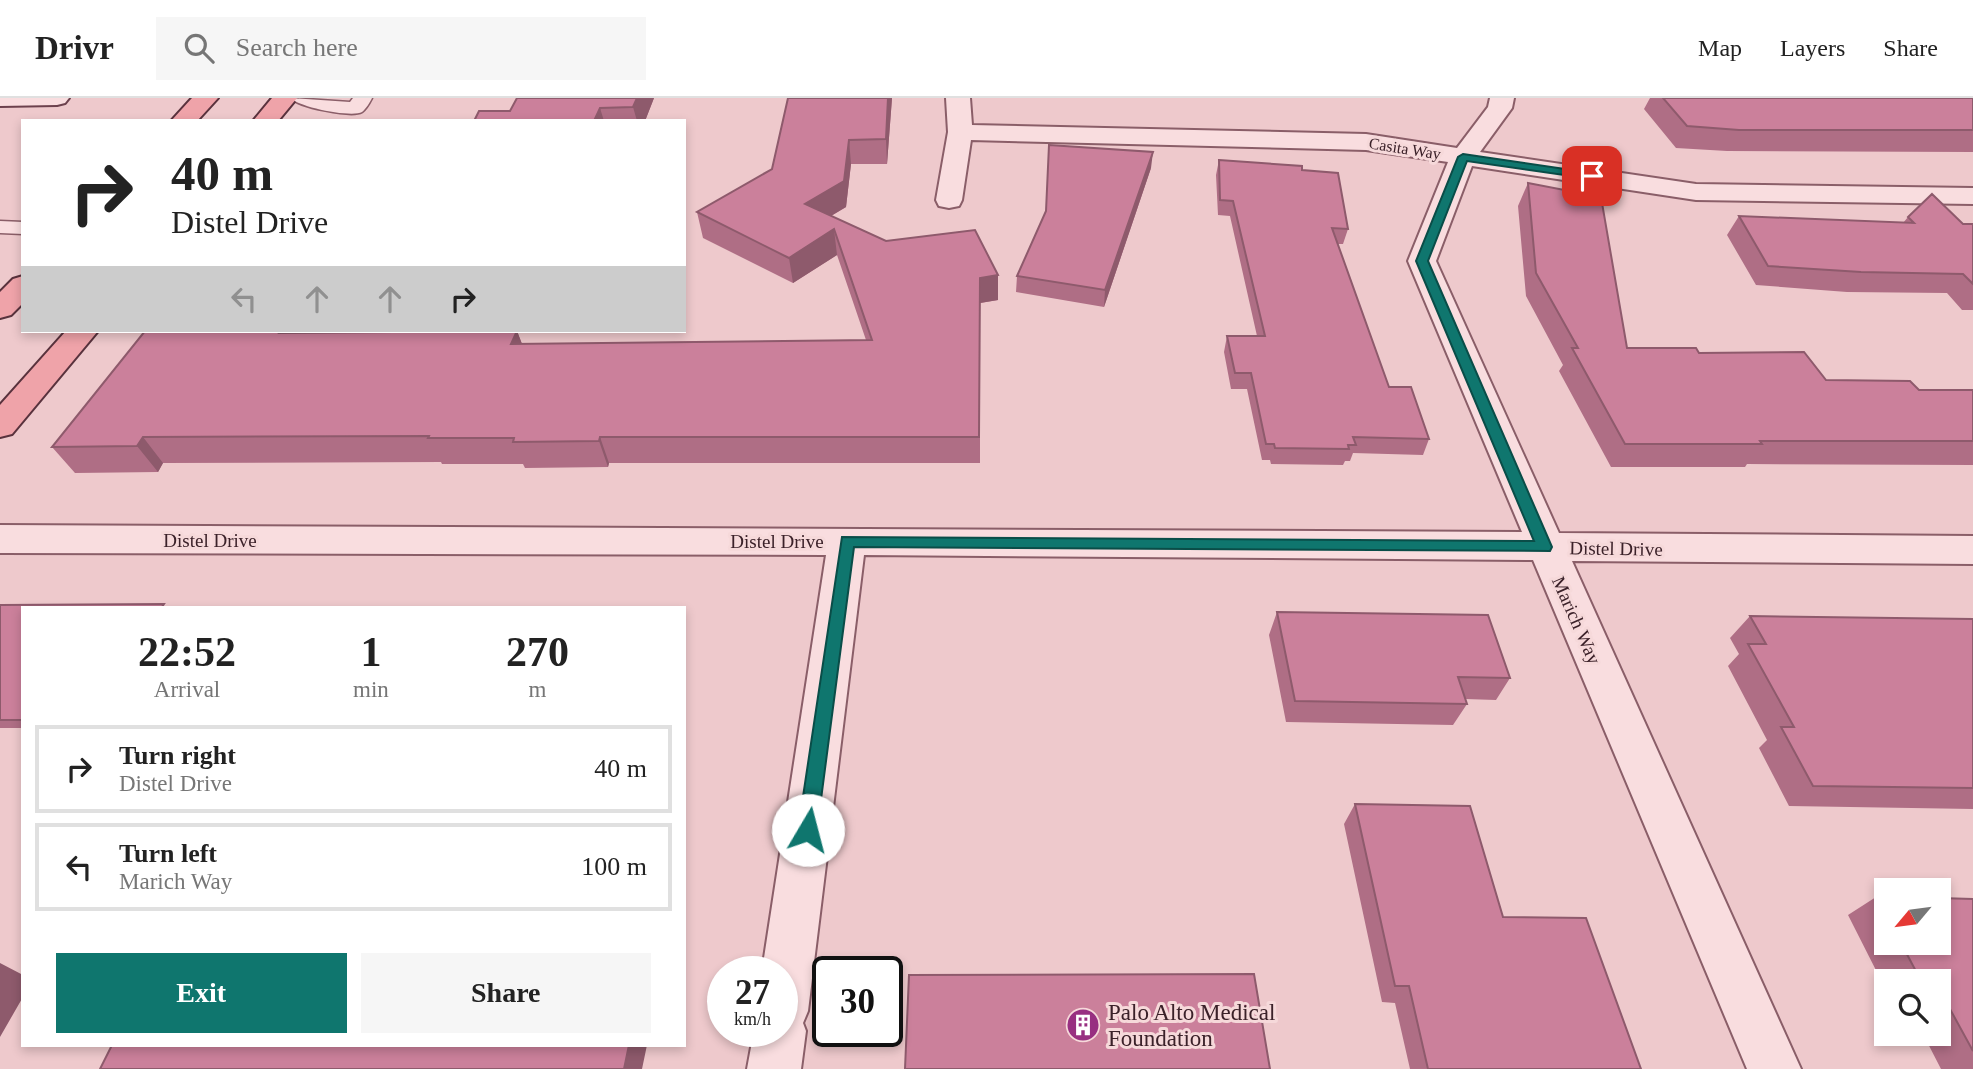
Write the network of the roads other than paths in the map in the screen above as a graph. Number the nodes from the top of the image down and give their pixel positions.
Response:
1 (57, 98) edge
2 (206, 98) edge
3 (285, 98) edge
4 (300, 98) edge
5 (363, 98) edge
6 (958, 98) edge
7 (1502, 98) edge
8 (0, 99) edge
9 (185, 119) edge
10 (267, 119) edge
11 (960, 132) junction
12 (1463, 157) junction
13 (1973, 196) edge
14 (949, 200) dead end
15 (0, 227) edge
16 (21, 228) edge
17 (21, 287) edge
18 (0, 309) edge
19 (81, 333) edge
20 (0, 426) edge
21 (0, 539) edge
22 (847, 541) junction
23 (1545, 547) junction
24 (1973, 550) edge
25 (790, 956) edge
26 (777, 1047) edge
27 (774, 1069) edge
28 (1774, 1069) edge

1 - 8 street
2 - 9 main road
3 - 10 main road
4 - 5 lane
6 - 11 street
7 - 12 street, Marich Way
11 - 12 street, Casita Way
11 - 14 street
12 - 13 street, Casita Way
12 - 23 street, Marich Way
15 - 16 lane
17 - 18 main road
19 - 20 main road
21 - 22 street, Distel Drive
22 - 23 street, Distel Drive
22 - 25 street
23 - 24 street, Distel Drive
23 - 28 street, Marich Way
26 - 27 street

